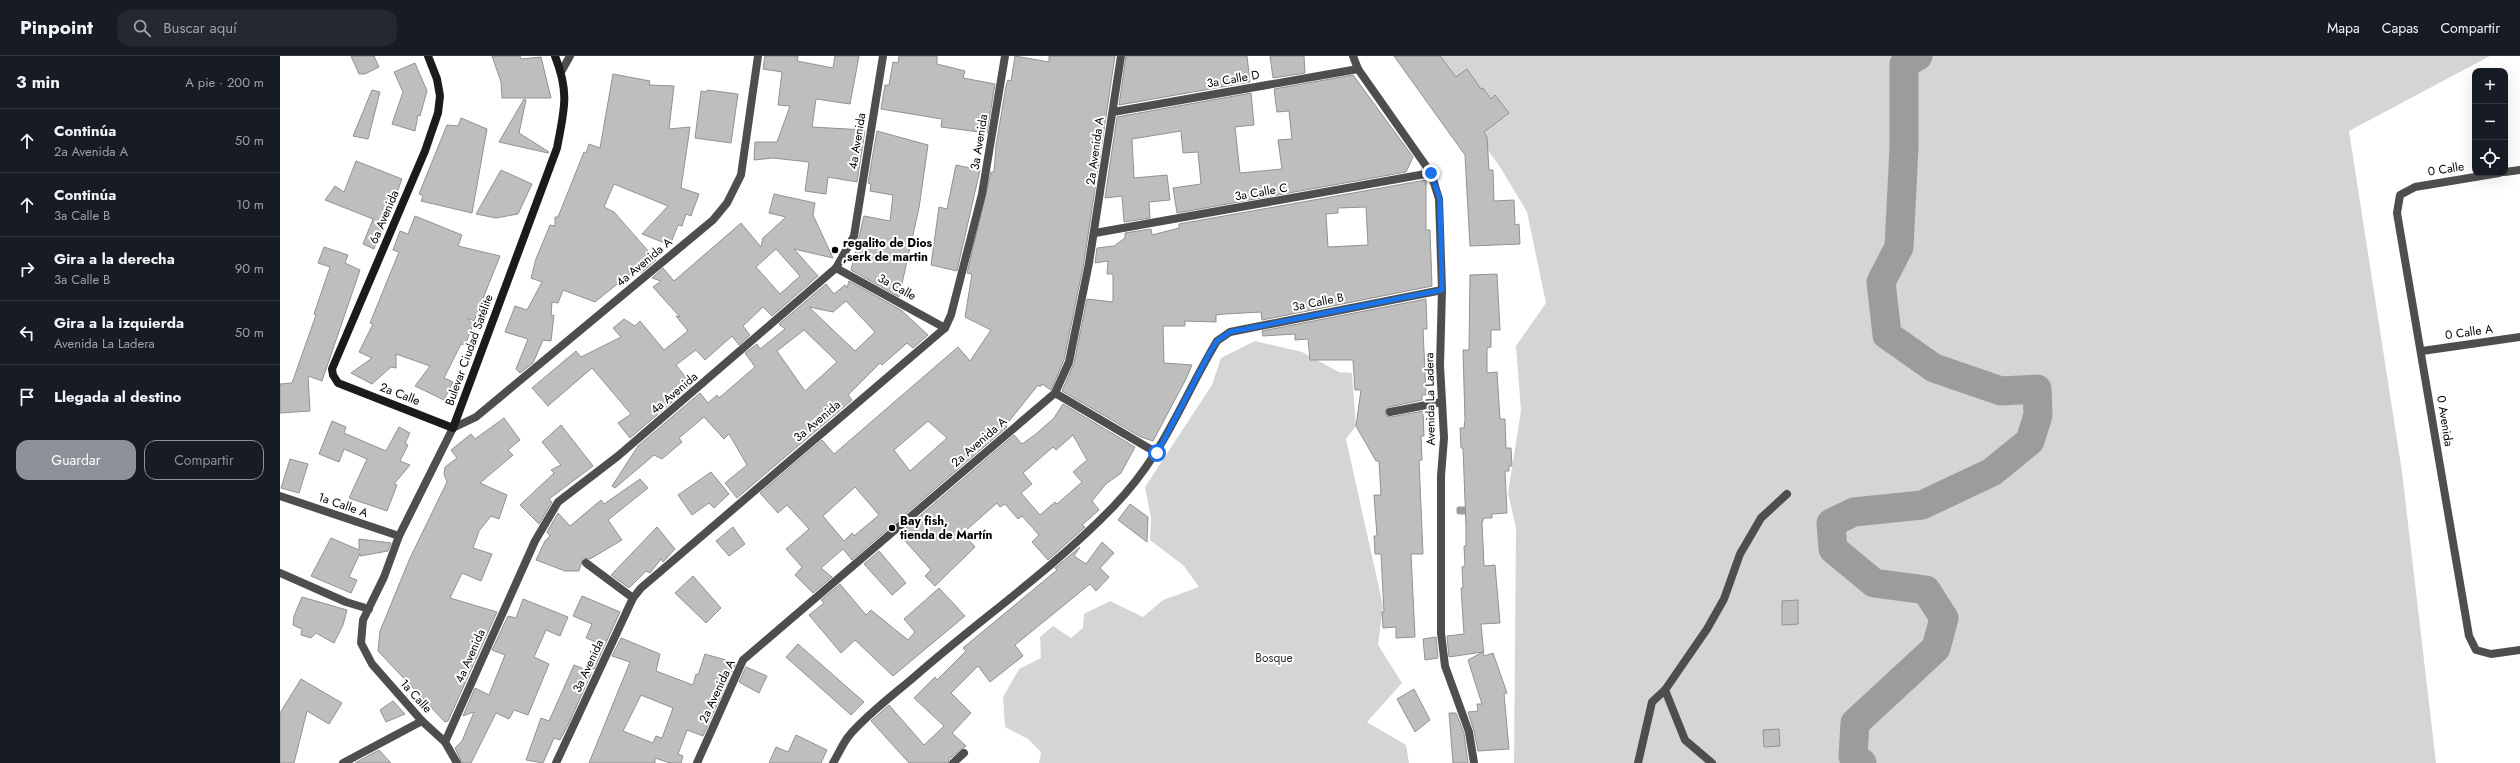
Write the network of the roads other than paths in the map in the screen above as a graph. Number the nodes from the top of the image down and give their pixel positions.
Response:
1 (428, 56) edge
2 (555, 56) edge
3 (570, 56) edge
4 (758, 56) edge
5 (883, 56) edge
6 (1005, 56) edge
7 (1121, 56) edge
8 (1353, 56) edge
9 (1358, 69) junction
10 (561, 72) junction
11 (1113, 112) junction
12 (2520, 170) edge
13 (2508, 172) edge
14 (1431, 173) junction
15 (2480, 176) edge
16 (2400, 195) joint
17 (1095, 233) junction
18 (836, 268) junction
19 (1442, 290) junction
20 (945, 328) junction
21 (2520, 337) edge
22 (2422, 351) junction
23 (338, 383) joint
24 (1055, 393) junction
25 (1442, 402) junction
26 (1390, 412) dead end
27 (453, 428) junction
28 (1157, 453) junction
29 (1787, 494) dead end
30 (280, 496) edge
31 (399, 536) junction
32 (586, 563) dead end
33 (280, 573) edge
34 (633, 598) junction
35 (369, 609) junction
36 (361, 642) joint
37 (2520, 650) edge
38 (1666, 690) junction
39 (422, 721) junction
40 (445, 742) junction
41 (964, 753) dead end
42 (343, 763) edge
43 (456, 763) edge
44 (556, 763) edge
45 (697, 763) edge
46 (832, 763) edge
47 (953, 763) edge
48 (1474, 763) edge
49 (1638, 763) edge
50 (1712, 763) edge

1 - 23 street, 6a Avenida
2 - 10 street, Bulevar Ciudad Satélite
3 - 10 street
4 - 27 street, 4a Avenida A
5 - 18 street, 4a Avenida
6 - 20 street, 3a Avenida
7 - 11 street, 2a Avenida A
8 - 9 street, Avenida La Ladera
9 - 11 street, 3a Calle D
9 - 14 street, Avenida La Ladera
10 - 27 street, Bulevar Ciudad Satélite
11 - 17 street, 2a Avenida A
12 - 13 street
14 - 17 street, 3a Calle C
14 - 19 street, Avenida La Ladera
15 - 16 street, 0 Calle
16 - 22 street, 0 Avenida
17 - 24 street, 2a Avenida A
18 - 20 street, 3a Calle
18 - 40 street, 4a Avenida
19 - 25 street, Avenida La Ladera
19 - 28 street, 3a Calle B
20 - 34 street, 3a Avenida
21 - 22 street, 0 Calle A
22 - 37 street, 0 Avenida
23 - 27 street, 2a Calle
24 - 28 street
24 - 45 street, 2a Avenida A
25 - 26 street
25 - 48 street, Avenida La Ladera
27 - 31 street, Bulevar Ciudad Satélite
28 - 46 street
29 - 38 street
30 - 31 street, 1a Calle A
31 - 35 street, Bulevar Ciudad Satélite
32 - 34 street
33 - 35 street
34 - 44 street, 3a Avenida
35 - 36 street, Bulevar Ciudad Satélite
36 - 39 street, 1a Calle
38 - 49 street
38 - 50 street
39 - 40 street, 1a Calle
39 - 42 street
40 - 43 street, 1a Calle
41 - 47 street

